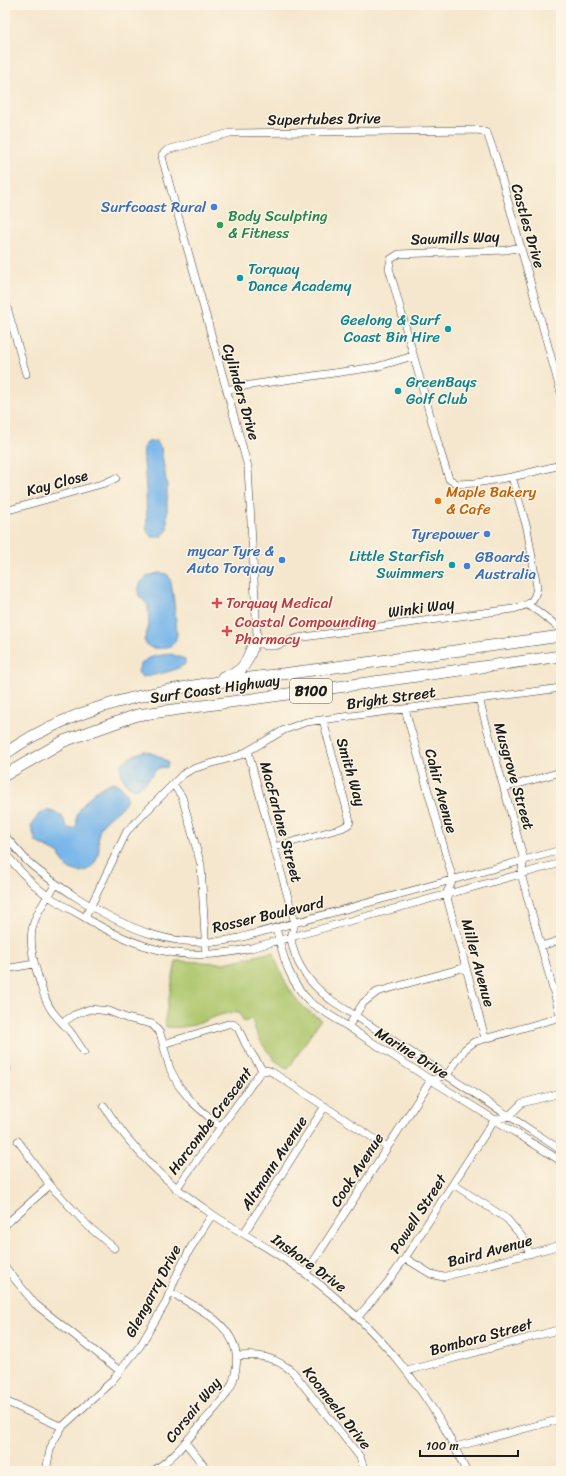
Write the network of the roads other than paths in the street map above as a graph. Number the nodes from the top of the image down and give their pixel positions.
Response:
1 (489, 136) joint
2 (162, 155) joint
3 (521, 247) junction
4 (5, 300) edge
5 (413, 356) junction
6 (26, 374) dead end
7 (227, 390) junction
8 (561, 393) edge
9 (561, 465) edge
10 (512, 477) junction
11 (116, 478) dead end
12 (5, 510) edge
13 (527, 605) junction
14 (561, 629) edge
15 (561, 636) edge
16 (256, 645) junction
17 (561, 656) edge
18 (561, 688) edge
19 (175, 689) junction
20 (479, 699) junction
21 (405, 709) junction
22 (323, 720) junction
23 (248, 752) junction
24 (5, 754) edge
25 (561, 772) edge
26 (5, 775) edge
27 (173, 784) junction
28 (504, 788) junction
29 (5, 836) edge
30 (274, 847) junction
31 (561, 850) edge
32 (5, 853) edge
33 (524, 860) junction
34 (561, 863) edge
35 (521, 874) junction
36 (452, 880) junction
37 (56, 885) junction
38 (446, 894) junction
39 (48, 896) junction
40 (91, 906) junction
41 (85, 918) junction
42 (295, 923) junction
43 (276, 928) junction
44 (291, 937) junction
45 (561, 940) edge
46 (279, 941) junction
47 (204, 942) junction
48 (541, 946) junction
49 (206, 955) junction
50 (34, 964) junction
51 (466, 967) junction
52 (5, 969) edge
53 (355, 1016) junction
54 (561, 1017) edge
55 (62, 1023) junction
56 (348, 1027) junction
57 (485, 1038) junction
58 (163, 1044) junction
59 (84, 1052) dead end
60 (263, 1071) junction
61 (447, 1075) junction
62 (431, 1080) junction
63 (561, 1093) edge
64 (104, 1106) dead end
65 (325, 1106) junction
66 (510, 1116) junction
67 (494, 1120) junction
68 (220, 1127) junction
69 (18, 1141) dead end
70 (387, 1147) junction
71 (561, 1151) edge
72 (561, 1161) edge
73 (453, 1184) junction
74 (50, 1185) junction
75 (176, 1189) junction
76 (212, 1214) junction
77 (5, 1225) edge
78 (244, 1233) junction
79 (561, 1245) edge
80 (114, 1248) dead end
81 (530, 1254) junction
82 (405, 1258) junction
83 (5, 1267) edge
84 (306, 1273) junction
85 (170, 1292) junction
86 (358, 1317) junction
87 (561, 1329) edge
88 (236, 1356) junction
89 (120, 1371) junction
90 (407, 1371) junction
91 (5, 1401) edge
92 (561, 1419) edge
93 (62, 1427) junction
94 (185, 1442) junction
95 (455, 1447) junction
96 (46, 1471) edge
97 (153, 1471) edge
98 (208, 1471) edge
99 (366, 1471) edge
100 (466, 1471) edge

1 - 2 street, Supertubes Drive
1 - 3 street, Castles Drive
2 - 7 street, Cylinders Drive
3 - 5 street, Sawmills Way
3 - 8 street, Castles Drive
4 - 6 street
5 - 7 street
5 - 10 street
7 - 16 street, Cylinders Drive
9 - 10 street
10 - 13 street
11 - 12 street, Kay Close
13 - 14 street
13 - 16 street, Winki Way
15 - 19 main road, Surf Coast Highway / B100
16 - 19 main road
17 - 26 main road, Surf Coast Highway / B100
18 - 20 street, Bright Street
19 - 24 main road, Surf Coast Highway / B100
20 - 21 street, Bright Street
20 - 28 street, Musgrove Street
21 - 22 street, Bright Street
21 - 36 street, Cahir Avenue
22 - 23 street, Bright Street
22 - 30 street, Smith Way
23 - 27 street, Bright Street
23 - 30 street, MacFarlane Street
25 - 28 street
27 - 40 street, Bright Street
27 - 47 street
28 - 33 street, Musgrove Street
29 - 37 street, Rosser Boulevard
30 - 42 street, MacFarlane Street
31 - 33 street, Rosser Boulevard
32 - 39 street, Rosser Boulevard
33 - 35 street
33 - 36 street, Rosser Boulevard
34 - 35 street, Rosser Boulevard
35 - 38 street, Rosser Boulevard
35 - 48 street
36 - 38 street
36 - 42 street, Rosser Boulevard
37 - 39 street
37 - 40 street, Rosser Boulevard
38 - 44 street, Rosser Boulevard
38 - 51 street, Miller Avenue
39 - 41 street, Rosser Boulevard
39 - 50 street
40 - 41 street, Bright Street
40 - 47 street, Rosser Boulevard
41 - 49 street, Rosser Boulevard
42 - 43 street, Rosser Boulevard
42 - 44 street
43 - 46 street, Marine Drive
43 - 47 street, Rosser Boulevard
44 - 46 street, Rosser Boulevard
44 - 53 street, Marine Drive
45 - 48 street
46 - 49 street, Rosser Boulevard
46 - 56 street, Marine Drive
47 - 49 street
48 - 54 street
50 - 52 street
50 - 55 street
51 - 53 street
51 - 57 street, Miller Avenue
53 - 56 street
53 - 61 street, Marine Drive
54 - 57 street
55 - 58 street
55 - 59 street
56 - 62 street, Marine Drive
57 - 61 street
58 - 60 street
58 - 68 street
60 - 65 street, Harcombe Crescent
60 - 68 street, Harcombe Crescent
61 - 62 street
61 - 66 street, Marine Drive
62 - 67 street, Marine Drive
62 - 70 street, Cook Avenue
63 - 66 street
64 - 75 street, Inshore Drive
65 - 70 street, Harcombe Crescent
65 - 78 street, Altmann Avenue
66 - 67 street
66 - 71 street, Marine Drive
67 - 72 street, Marine Drive
67 - 73 street, Powell Street
68 - 75 street, Harcombe Crescent
69 - 74 street
70 - 84 street, Cook Avenue
73 - 81 street
73 - 82 street, Powell Street
74 - 77 street
74 - 80 street
75 - 76 street, Inshore Drive
76 - 78 street, Inshore Drive
76 - 85 street, Glengarry Drive
78 - 84 street, Inshore Drive
79 - 81 street, Baird Avenue
81 - 82 street, Baird Avenue
82 - 86 street, Powell Street
83 - 89 street
84 - 86 street, Inshore Drive
85 - 88 street, Corsair Way
85 - 89 street, Glengarry Drive
86 - 90 street, Inshore Drive
87 - 90 street, Bombora Street
88 - 94 street, Corsair Way
88 - 99 street, Koomeela Drive
89 - 93 street, Glengarry Drive
90 - 95 street, Inshore Drive
91 - 93 street
92 - 95 street
93 - 96 street, Glengarry Drive
94 - 97 street, Corsair Way
94 - 98 street
95 - 100 street, Inshore Drive

